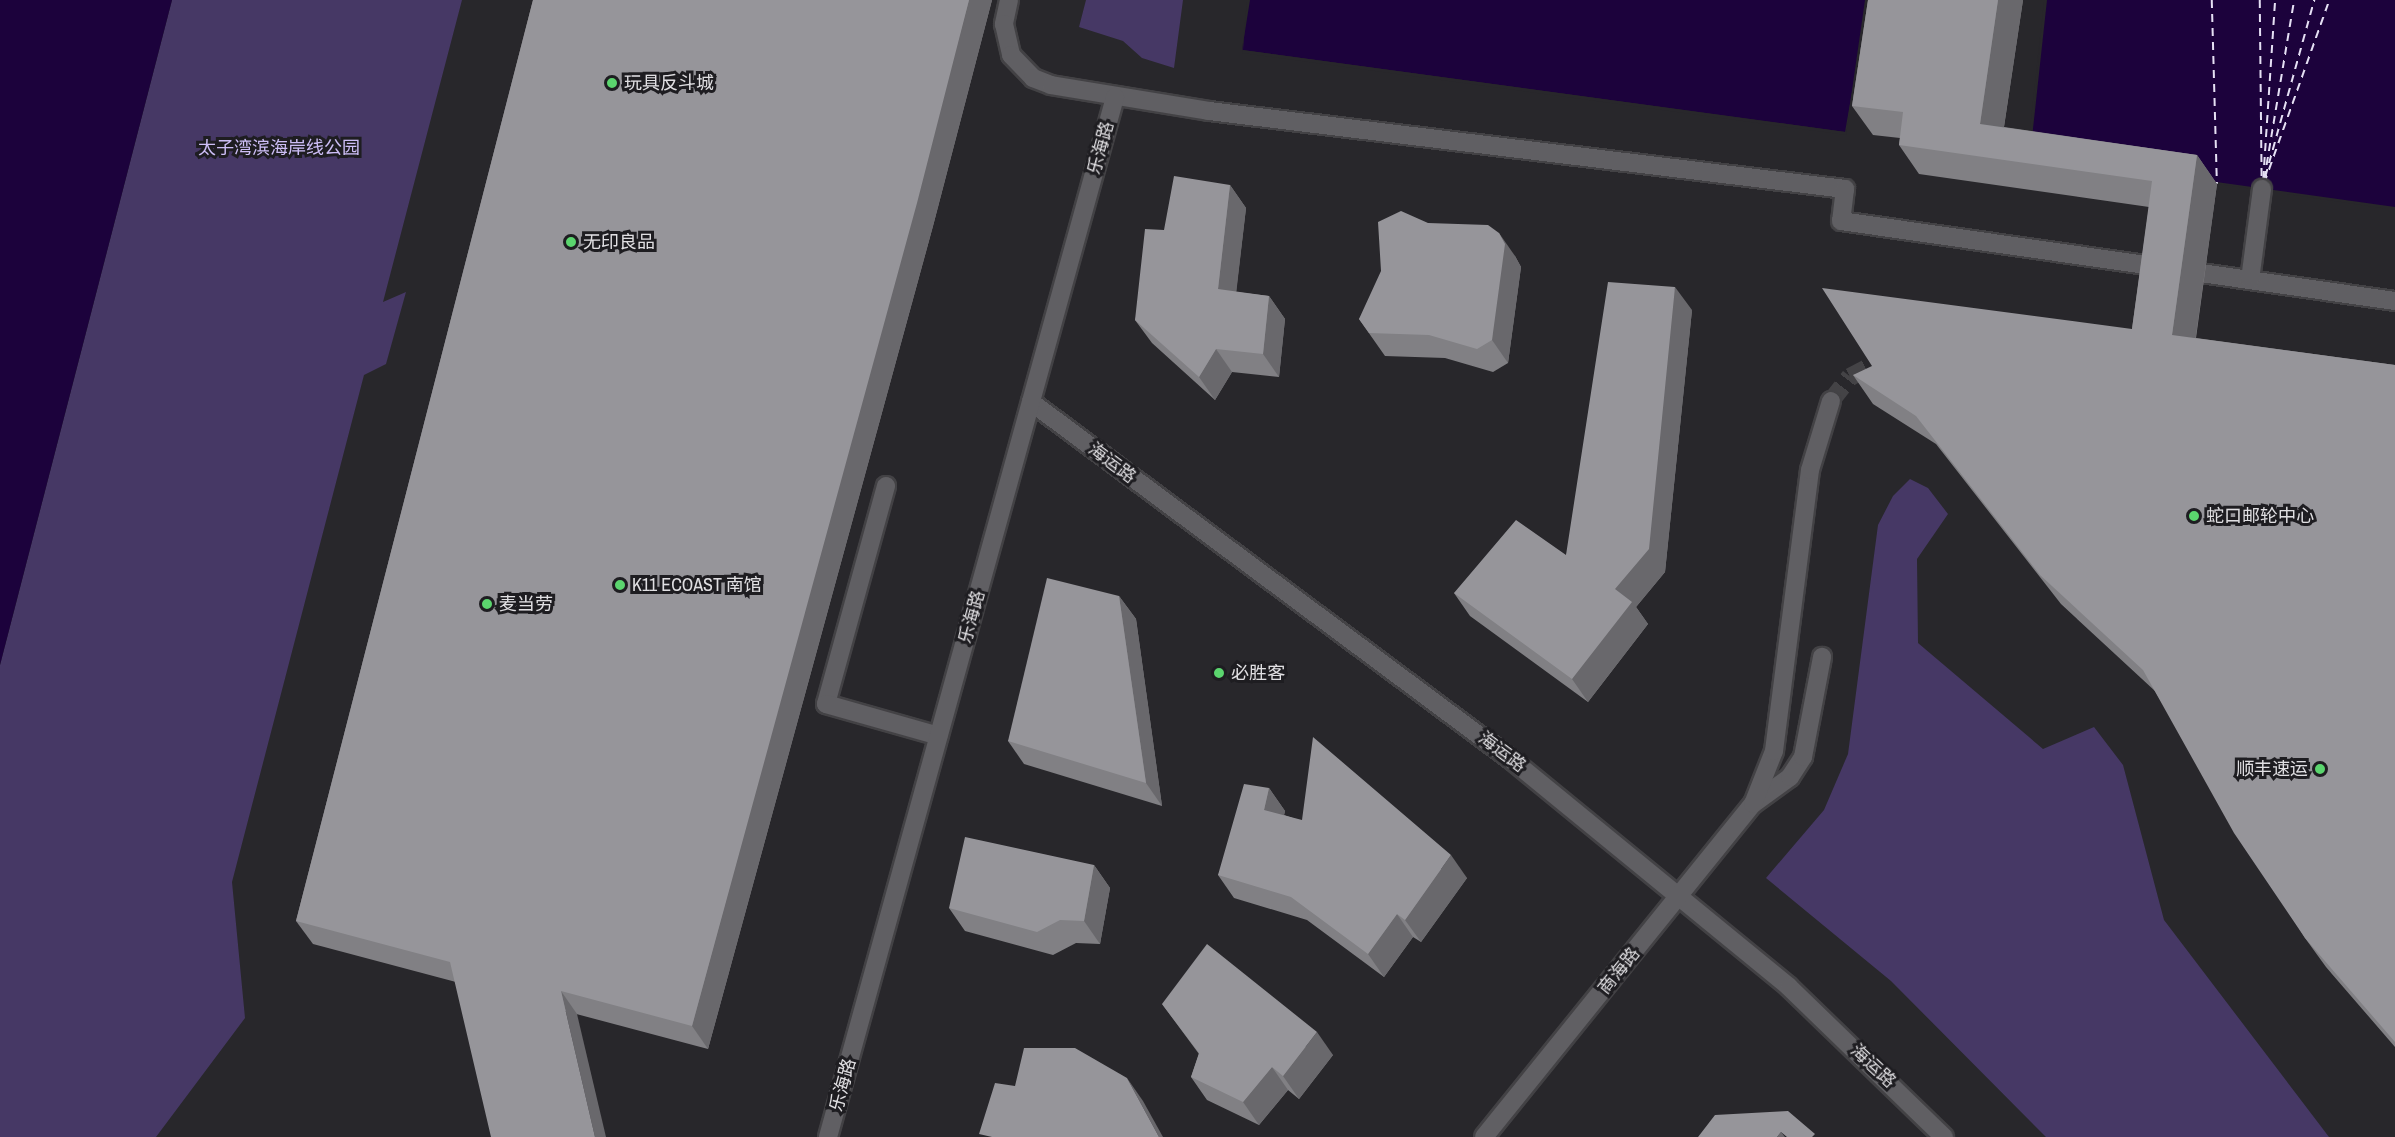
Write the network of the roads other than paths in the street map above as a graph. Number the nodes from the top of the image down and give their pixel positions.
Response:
1 (1009, 0) edge
2 (1115, 97) junction
3 (2262, 189) dead end
4 (2250, 280) junction
5 (2395, 301) edge
6 (1831, 401) tunnel mouth
7 (1031, 402) junction
8 (886, 486) dead end
9 (1822, 657) dead end
10 (939, 736) junction
11 (1753, 804) junction
12 (1679, 896) junction
13 (828, 1137) edge
14 (1484, 1137) edge
15 (1944, 1137) edge

1 - 2 street
2 - 4 street
2 - 7 street, 乐海路
3 - 4 street
4 - 5 street
6 - 11 street
7 - 10 street, 乐海路
7 - 12 street, 海运路
8 - 10 street
9 - 11 street
10 - 13 street, 乐海路
11 - 12 street, 商海路
12 - 14 street, 商海路
12 - 15 street, 海运路

